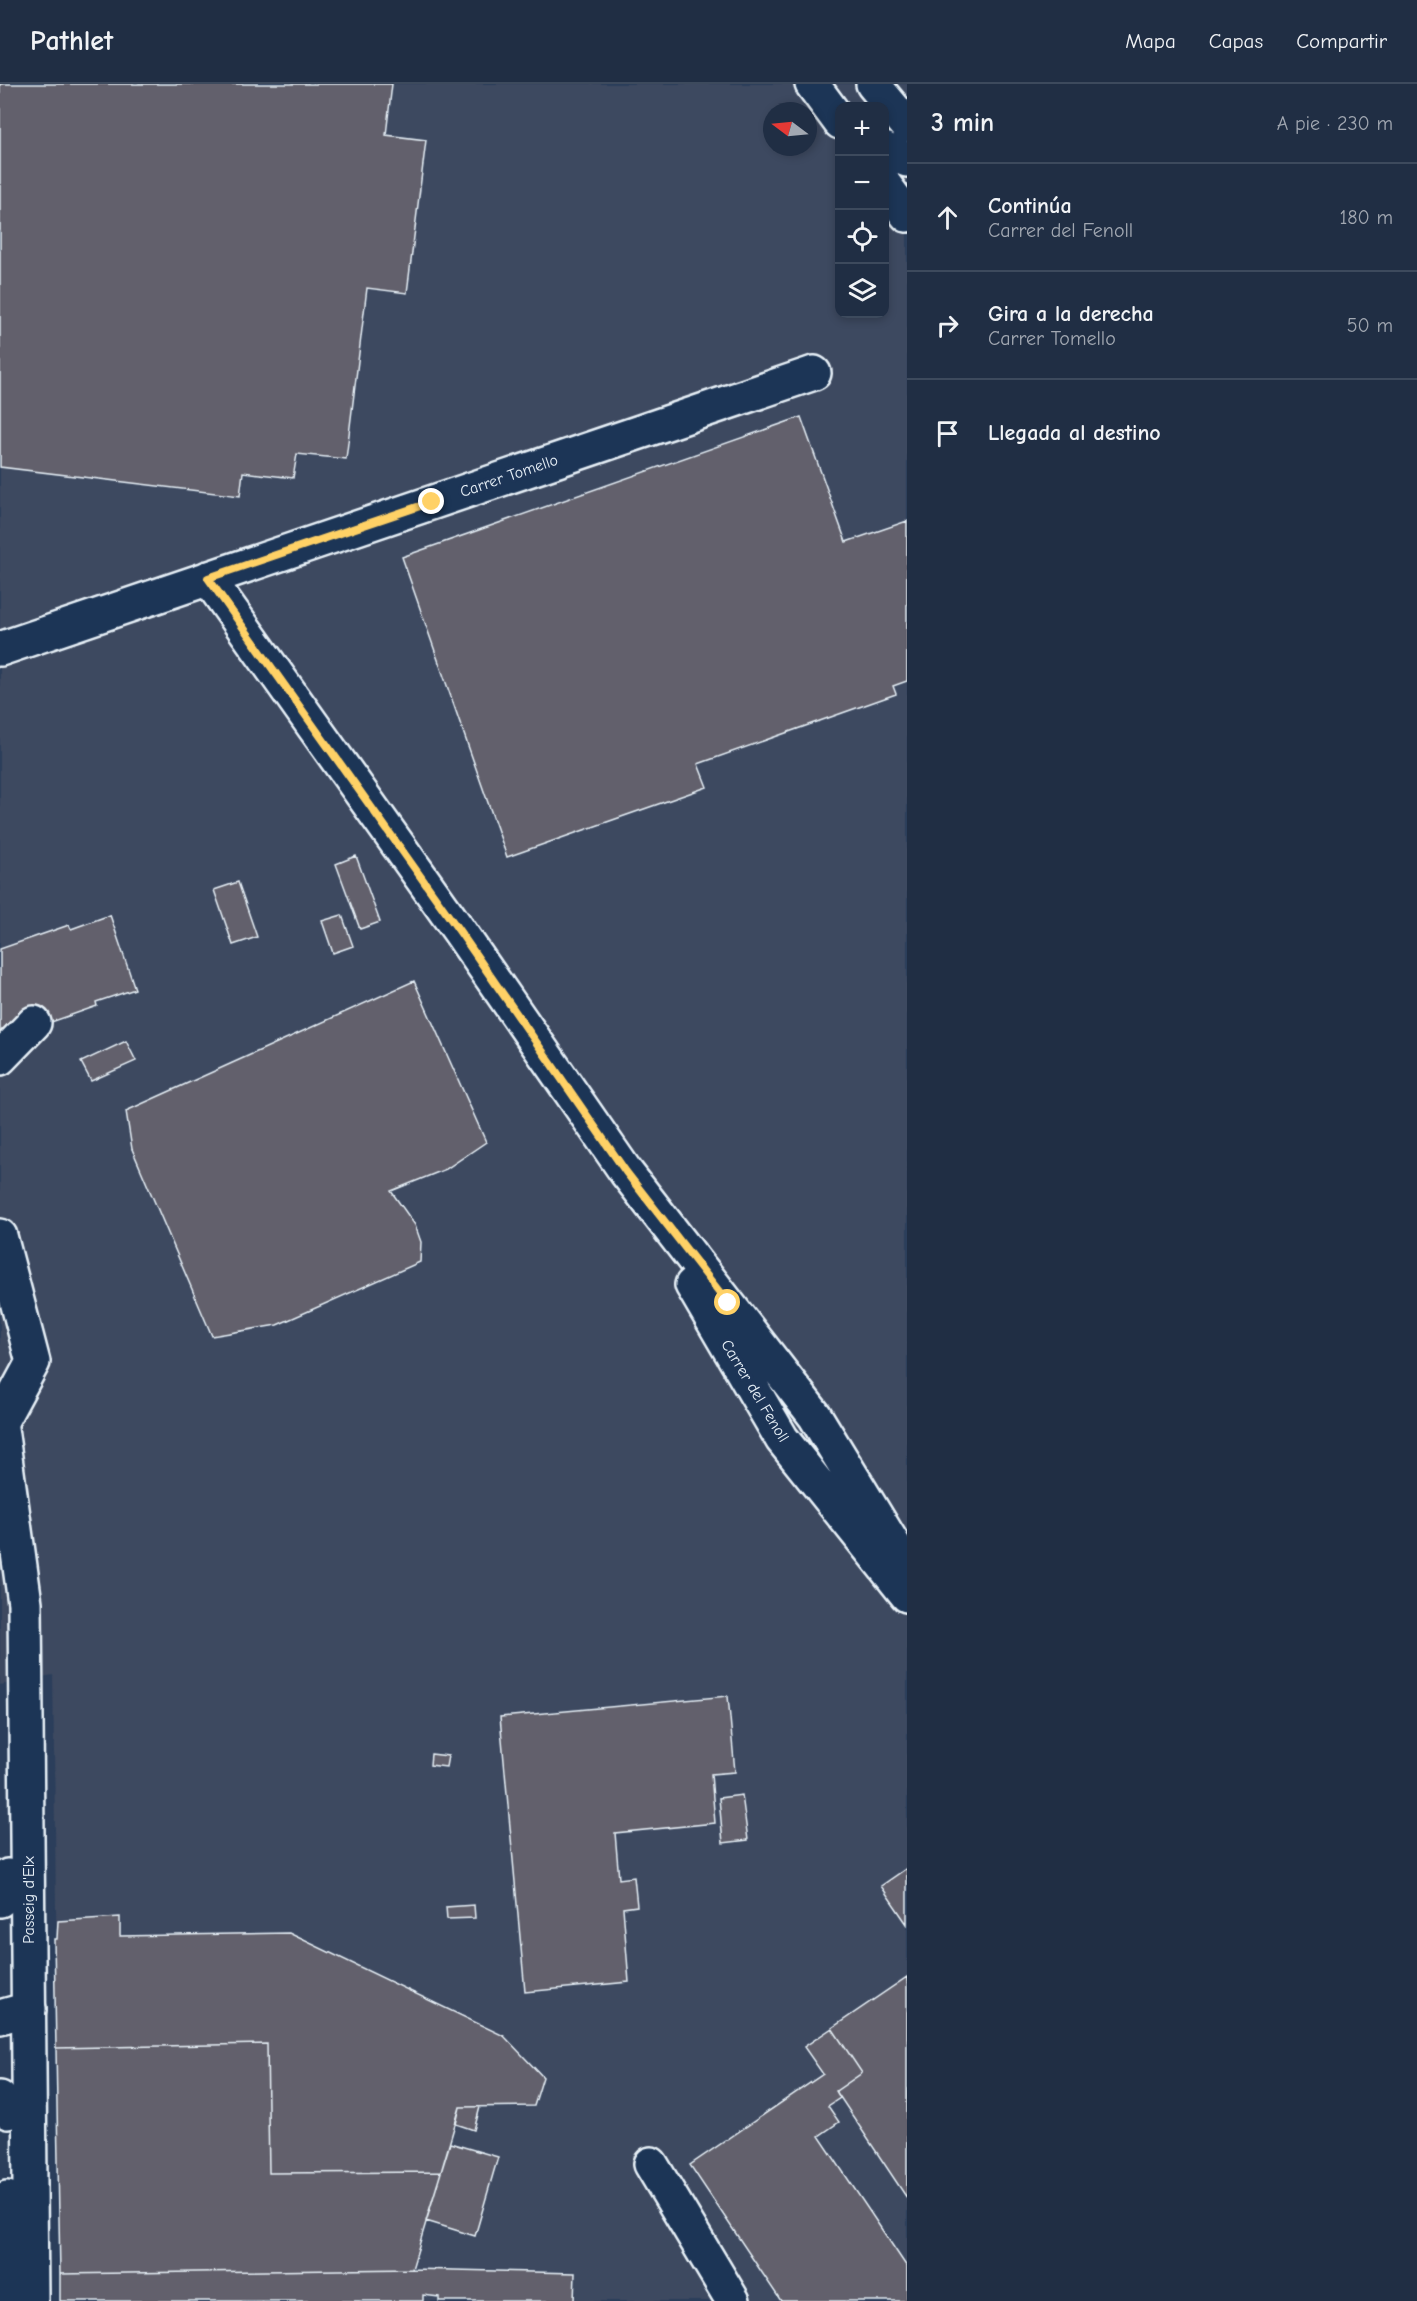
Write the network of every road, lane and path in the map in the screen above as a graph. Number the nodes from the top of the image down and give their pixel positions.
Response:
1 (812, 84) edge
2 (873, 84) edge
3 (835, 115) edge
4 (907, 125) edge
5 (889, 151) edge
6 (907, 160) edge
7 (889, 190) edge
8 (907, 215) edge
9 (814, 373) dead end
10 (208, 578) junction
11 (0, 649) edge
12 (34, 1023) dead end
13 (0, 1058) edge
14 (626, 1172) junction
15 (0, 1236) edge
16 (0, 1422) edge
17 (11, 1500) junction
18 (907, 1567) edge
19 (907, 1595) edge
20 (4, 1888) edge
21 (9, 2010) edge
22 (4, 2105) edge
23 (651, 2164) dead end
24 (6, 2301) edge
25 (31, 2301) edge
26 (734, 2301) edge

1 - 3 main road
2 - 4 main road
5 - 6 main road
7 - 8 main road
9 - 10 main road, Carrer Tomello
10 - 11 main road, Carrer Tomello
10 - 14 main road, Carrer del Fenoll
12 - 13 main road
14 - 18 main road, Carrer del Fenoll
14 - 19 main road, Carrer del Fenoll
15 - 16 main road
16 - 17 main road, Passeig d'Elx
17 - 20 main road, Passeig d'Elx
17 - 21 main road, Passeig d'Elx
20 - 21 main road, Passeig d'Elx
21 - 22 main road, Passeig d'Elx
21 - 25 main road, Passeig d'Elx
22 - 24 main road, Passeig d'Elx
23 - 26 main road

